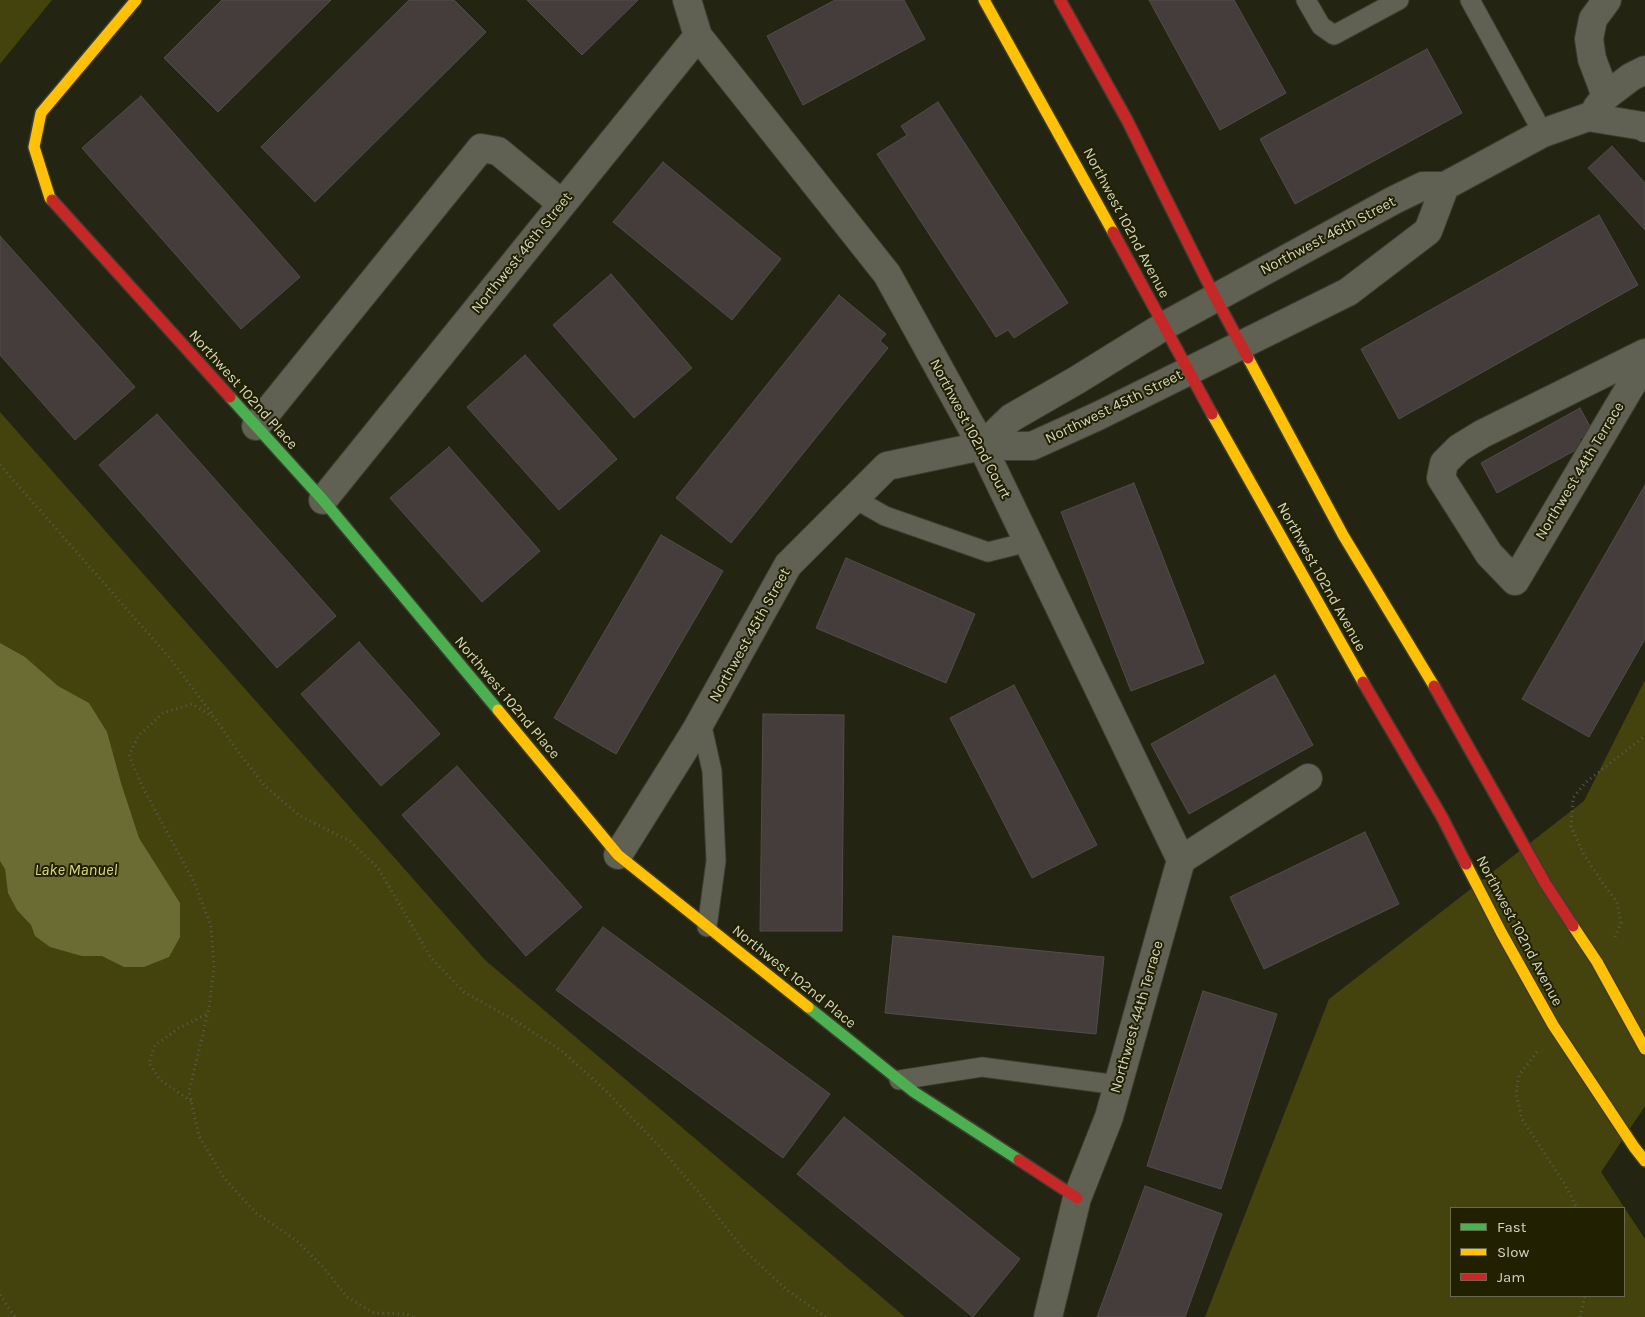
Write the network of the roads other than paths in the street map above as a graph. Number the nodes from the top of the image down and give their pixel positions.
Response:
1 (136, 0) edge
2 (687, 0) edge
3 (984, 0) edge
4 (1060, 0) edge
5 (1306, 0) edge
6 (1399, 0) edge
7 (1470, 0) edge
8 (1606, 0) edge
9 (698, 36) junction
10 (1645, 70) edge
11 (1606, 96) junction
12 (1588, 117) junction
13 (1645, 128) edge
14 (1543, 133) junction
15 (1445, 186) junction
16 (562, 204) junction
17 (1215, 297) junction
18 (1164, 326) junction
19 (1240, 344) junction
20 (1645, 353) edge
21 (1645, 362) edge
22 (1188, 371) junction
23 (256, 426) junction
24 (982, 446) junction
25 (854, 499) junction
26 (323, 500) junction
27 (1028, 542) junction
28 (701, 722) junction
29 (1308, 778) dead end
30 (618, 855) junction
31 (1182, 860) junction
32 (707, 927) junction
33 (1645, 1049) edge
34 (899, 1080) junction
35 (1118, 1085) junction
36 (1645, 1161) edge
37 (1077, 1198) junction
38 (1048, 1317) edge

1 - 23 street, Northwest 102nd Place
2 - 9 street
3 - 18 street, Northwest 102nd Avenue
4 - 17 street
5 - 6 lane
7 - 14 lane
8 - 11 street
9 - 16 street, Northwest 46th Street
9 - 24 street, Northwest 102nd Court
10 - 11 street, Northwest 46th Street
11 - 12 street, Northwest 46th Street
12 - 13 street, Northwest 46th Street
12 - 14 street, Northwest 46th Street
14 - 15 street, Northwest 46th Street
15 - 17 street, Northwest 46th Street
15 - 19 street
16 - 23 street
16 - 26 street, Northwest 46th Street
17 - 18 street
17 - 19 street
18 - 22 street, Northwest 102nd Avenue
18 - 24 street
19 - 22 street, Northwest 45th Street
19 - 33 street
20 - 21 street, Northwest 44th Terrace
22 - 24 street, Northwest 45th Street
22 - 36 street, Northwest 102nd Avenue
23 - 26 street, Northwest 102nd Place
24 - 25 street, Northwest 45th Street
24 - 27 street, Northwest 102nd Court
25 - 27 lane
25 - 28 street, Northwest 45th Street
26 - 30 street, Northwest 102nd Place
27 - 31 street, Northwest 102nd Court
28 - 30 street, Northwest 45th Street
28 - 32 lane
29 - 31 street
30 - 32 street, Northwest 102nd Place
31 - 35 street, Northwest 44th Terrace
32 - 34 street, Northwest 102nd Place
34 - 35 lane
34 - 37 street, Northwest 102nd Place
35 - 37 street, Northwest 44th Terrace
37 - 38 street, Northwest 44th Terrace

